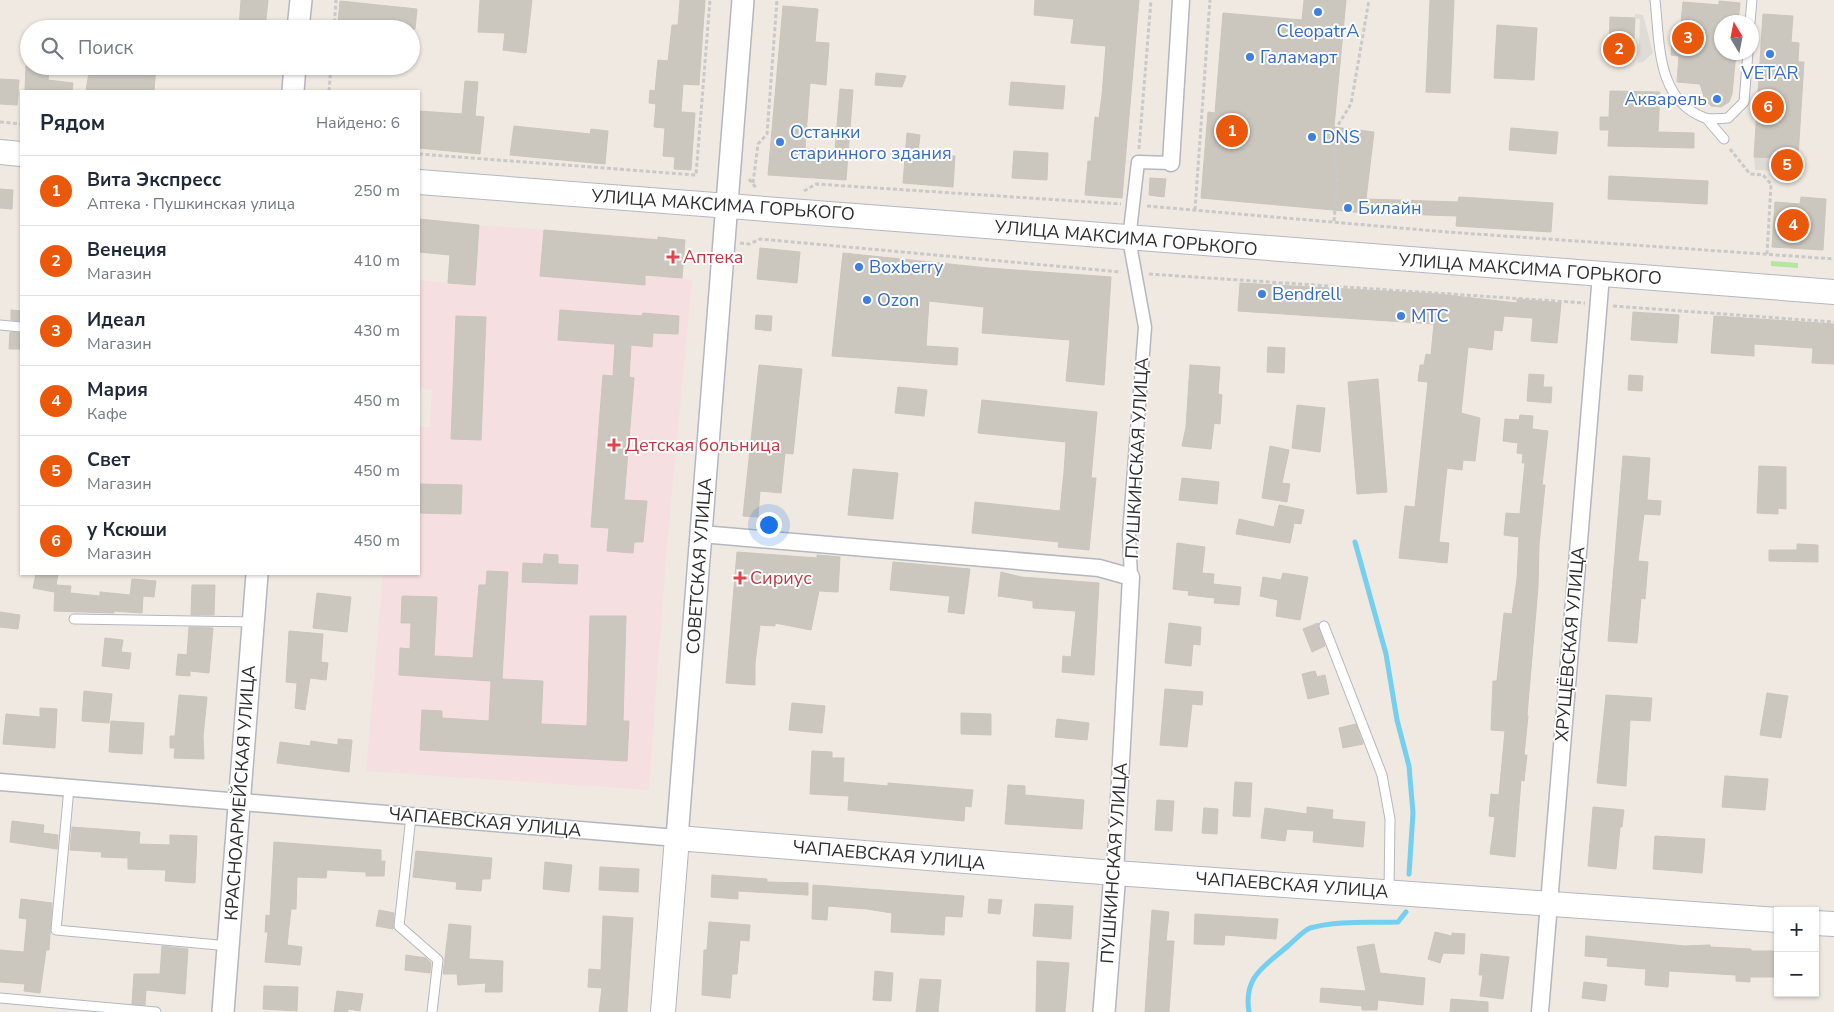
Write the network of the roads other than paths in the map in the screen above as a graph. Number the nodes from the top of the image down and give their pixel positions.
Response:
1 (301, 0) edge
2 (743, 0) edge
3 (1181, 0) edge
4 (1655, 0) edge
5 (1752, 0) edge
6 (1751, 15) edge
7 (299, 20) edge
8 (1747, 60) edge
9 (294, 75) edge
10 (293, 90) edge
11 (1706, 118) junction
12 (1724, 139) road end
13 (0, 152) edge
14 (20, 154) edge
15 (1171, 163) joint
16 (420, 182) edge
17 (727, 204) junction
18 (1129, 239) junction
19 (1601, 275) junction
20 (1834, 292) edge
21 (0, 325) edge
22 (20, 327) edge
23 (701, 534) junction
24 (257, 575) edge
25 (1131, 577) junction
26 (74, 619) dead end
27 (254, 622) junction
28 (1324, 626) dead end
29 (0, 782) edge
30 (69, 788) junction
31 (240, 802) junction
32 (411, 816) junction
33 (678, 838) junction
34 (1114, 873) junction
35 (1389, 891) junction
36 (1548, 902) junction
37 (1774, 920) edge
38 (1819, 923) edge
39 (1834, 924) edge
40 (229, 946) junction
41 (0, 998) edge
42 (156, 1012) edge
43 (223, 1012) edge
44 (432, 1012) edge
45 (663, 1012) edge
46 (1104, 1012) edge
47 (1540, 1012) edge

1 - 7 street
2 - 17 street, СОВЕТСКАЯ УЛИЦА
3 - 15 street
4 - 11 lane
5 - 6 lane
8 - 11 lane
9 - 10 street
11 - 12 lane
13 - 14 main road
15 - 18 street, ПУШКИНСКАЯ УЛИЦА
16 - 17 main road, УЛИЦА МАКСИМА ГОРЬКОГО
17 - 18 main road, УЛИЦА МАКСИМА ГОРЬКОГО
17 - 23 street, СОВЕТСКАЯ УЛИЦА
18 - 19 main road, УЛИЦА МАКСИМА ГОРЬКОГО
18 - 25 street, ПУШКИНСКАЯ УЛИЦА
19 - 20 main road, УЛИЦА МАКСИМА ГОРЬКОГО
19 - 36 street, ХРУЩЁВСКАЯ УЛИЦА
21 - 22 lane
23 - 25 street
23 - 33 street, СОВЕТСКАЯ УЛИЦА
24 - 27 street, КРАСНОАРМЕЙСКАЯ УЛИЦА
25 - 34 street, ПУШКИНСКАЯ УЛИЦА
26 - 27 lane
27 - 31 street, КРАСНОАРМЕЙСКАЯ УЛИЦА
28 - 35 lane
29 - 30 street, ЧАПАЕВСКАЯ УЛИЦА
30 - 31 street, ЧАПАЕВСКАЯ УЛИЦА
30 - 40 lane
31 - 32 street, ЧАПАЕВСКАЯ УЛИЦА
31 - 40 street, КРАСНОАРМЕЙСКАЯ УЛИЦА
32 - 33 street, ЧАПАЕВСКАЯ УЛИЦА
32 - 44 lane
33 - 34 main road, ЧАПАЕВСКАЯ УЛИЦА
33 - 45 main road, СОВЕТСКАЯ УЛИЦА
34 - 35 main road, ЧАПАЕВСКАЯ УЛИЦА
34 - 46 street, ПУШКИНСКАЯ УЛИЦА
35 - 36 main road, ЧАПАЕВСКАЯ УЛИЦА
36 - 37 main road, ЧАПАЕВСКАЯ УЛИЦА
36 - 47 street, ХРУЩЁВСКАЯ УЛИЦА
38 - 39 main road
40 - 43 street, КРАСНОАРМЕЙСКАЯ УЛИЦА
41 - 42 lane

